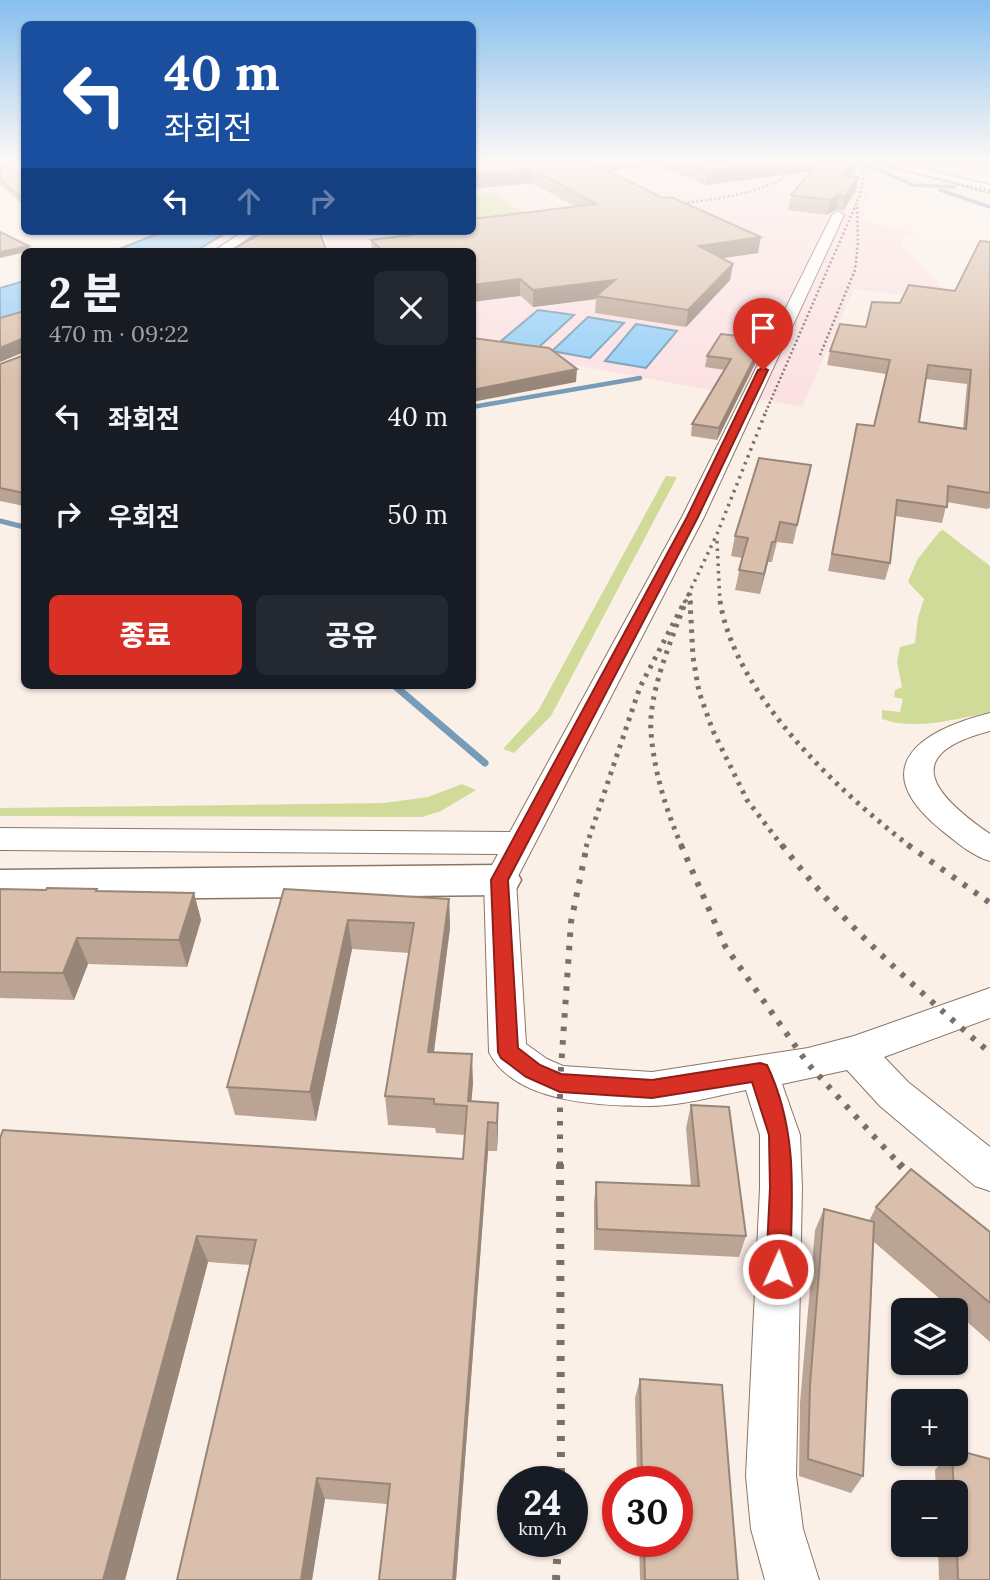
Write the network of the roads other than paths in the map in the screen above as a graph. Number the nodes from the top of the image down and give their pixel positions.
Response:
1 (247, 235) edge
2 (829, 235) edge
3 (225, 248) edge
4 (990, 723) edge
5 (0, 839) edge
6 (520, 843) junction
7 (990, 850) edge
8 (500, 880) junction
9 (0, 885) edge
10 (990, 1003) edge
11 (854, 1052) junction
12 (760, 1072) junction
13 (990, 1172) edge
14 (792, 1580) edge

1 - 3 street
2 - 6 street
4 - 7 street
5 - 6 street
6 - 8 street
8 - 9 street
8 - 12 street
10 - 11 street
11 - 12 street
11 - 13 street
12 - 14 street

